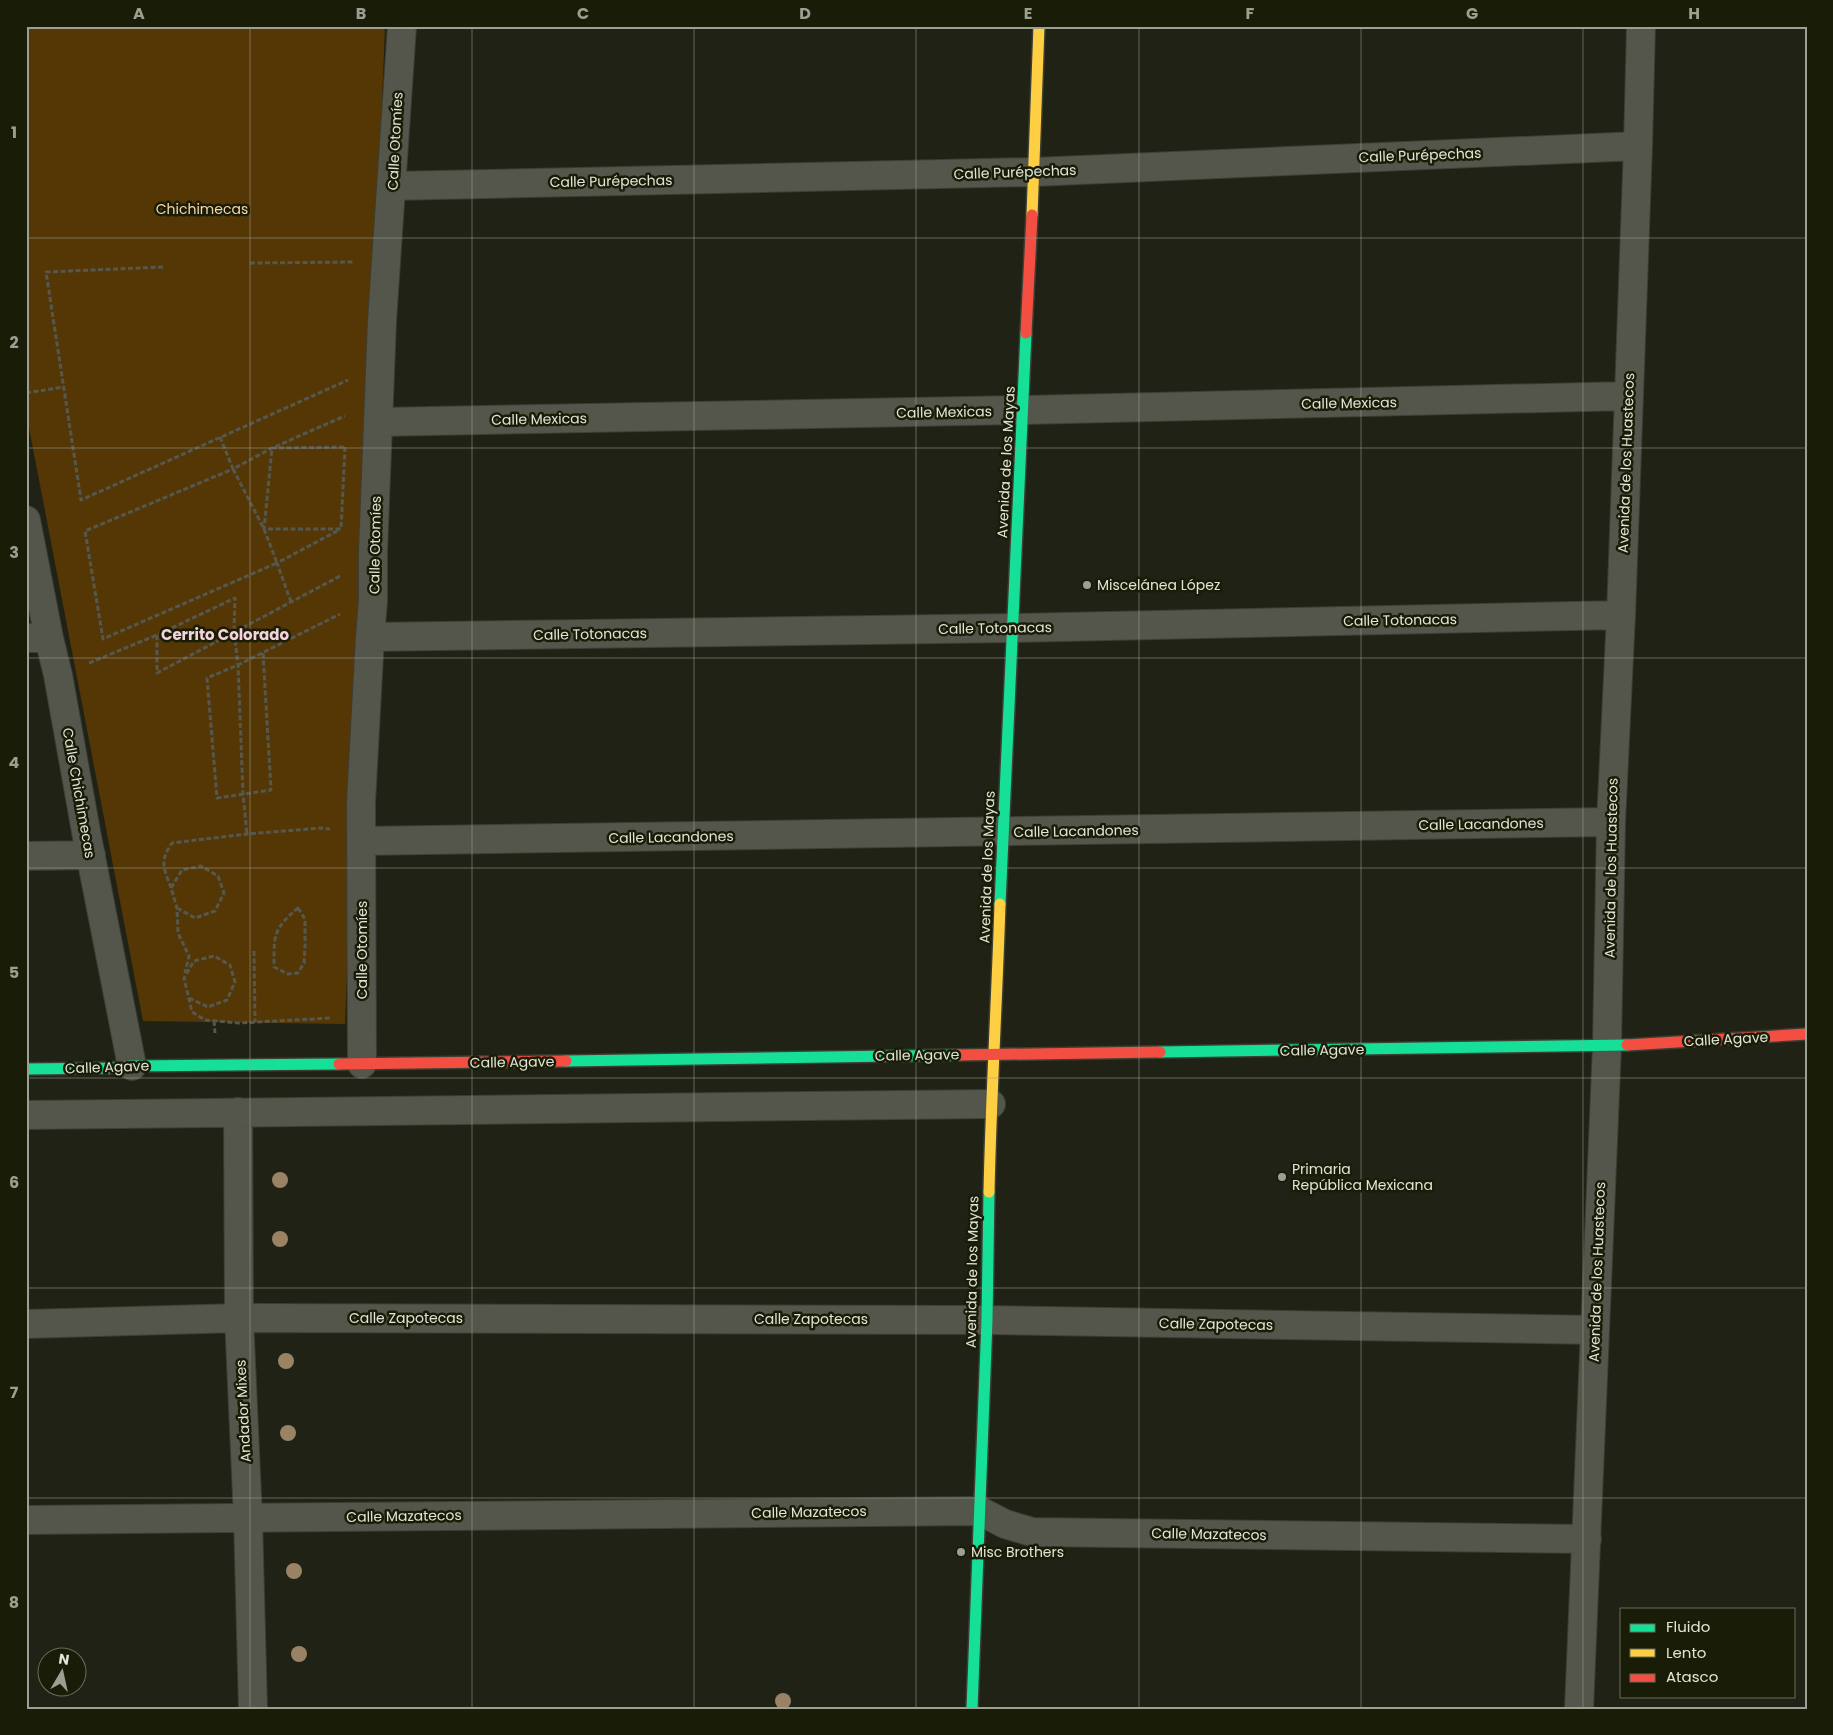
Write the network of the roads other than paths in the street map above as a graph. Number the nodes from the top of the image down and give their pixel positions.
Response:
1 (402, 26) edge
2 (1039, 26) edge
3 (1641, 26) edge
4 (1638, 146) junction
5 (1034, 172) junction
6 (392, 186) junction
7 (1628, 396) junction
8 (1024, 410) junction
9 (379, 422) junction
10 (26, 520) edge
11 (1621, 615) junction
12 (1013, 628) junction
13 (370, 637) junction
14 (38, 638) edge
15 (1611, 822) junction
16 (1004, 832) junction
17 (362, 841) junction
18 (90, 855) junction
19 (26, 856) edge
20 (1807, 1034) edge
21 (1607, 1046) junction
22 (995, 1054) junction
23 (362, 1064) junction
24 (132, 1066) junction
25 (26, 1069) edge
26 (991, 1104) junction
27 (238, 1112) junction
28 (26, 1115) edge
29 (239, 1318) junction
30 (987, 1320) junction
31 (26, 1324) edge
32 (1595, 1330) junction
33 (980, 1511) junction
34 (248, 1518) junction
35 (26, 1520) edge
36 (1587, 1539) junction
37 (253, 1709) edge
38 (972, 1709) edge
39 (1579, 1709) edge

1 - 6 street, Calle Otomíes
2 - 5 street, Avenida de los Mayas
3 - 4 street, Avenida de los Huastecos
4 - 5 street, Calle Purépechas
4 - 7 street, Avenida de los Huastecos
5 - 6 street, Calle Purépechas
5 - 8 street, Avenida de los Mayas
6 - 9 street, Calle Otomíes
7 - 8 street, Calle Mexicas
7 - 11 street, Avenida de los Huastecos
8 - 9 street, Calle Mexicas
8 - 12 street, Avenida de los Mayas
9 - 13 street, Calle Otomíes
10 - 14 street, Calle Chichimecas
11 - 12 street, Calle Totonacas
11 - 15 street, Avenida de los Huastecos
12 - 13 street, Calle Totonacas
12 - 16 street, Avenida de los Mayas
13 - 17 street, Calle Otomíes
14 - 18 street, Calle Chichimecas
15 - 16 street, Calle Lacandones
15 - 21 street, Avenida de los Huastecos
16 - 17 street, Calle Lacandones
16 - 22 street, Avenida de los Mayas
17 - 23 street, Calle Otomíes
18 - 19 street
18 - 24 street, Calle Chichimecas
20 - 21 street, Calle Agave
21 - 22 street, Calle Agave
21 - 32 street, Avenida de los Huastecos
22 - 23 street, Calle Agave
22 - 26 street, Avenida de los Mayas
23 - 24 street, Calle Agave
24 - 25 street, Calle Agave
26 - 27 street
26 - 30 street, Avenida de los Mayas
27 - 28 street
27 - 29 street, Andador Mixes
29 - 30 street, Calle Zapotecas
29 - 31 street, Calle Zapotecas
29 - 34 street, Andador Mixes
30 - 32 street, Calle Zapotecas
30 - 33 street, Avenida de los Mayas
32 - 36 street, Avenida de los Huastecos
33 - 34 street, Calle Mazatecos
33 - 36 street, Calle Mazatecos
33 - 38 street, Avenida de los Mayas
34 - 35 street, Calle Mazatecos
34 - 37 street, Andador Mixes
36 - 39 street, Avenida de los Huastecos

